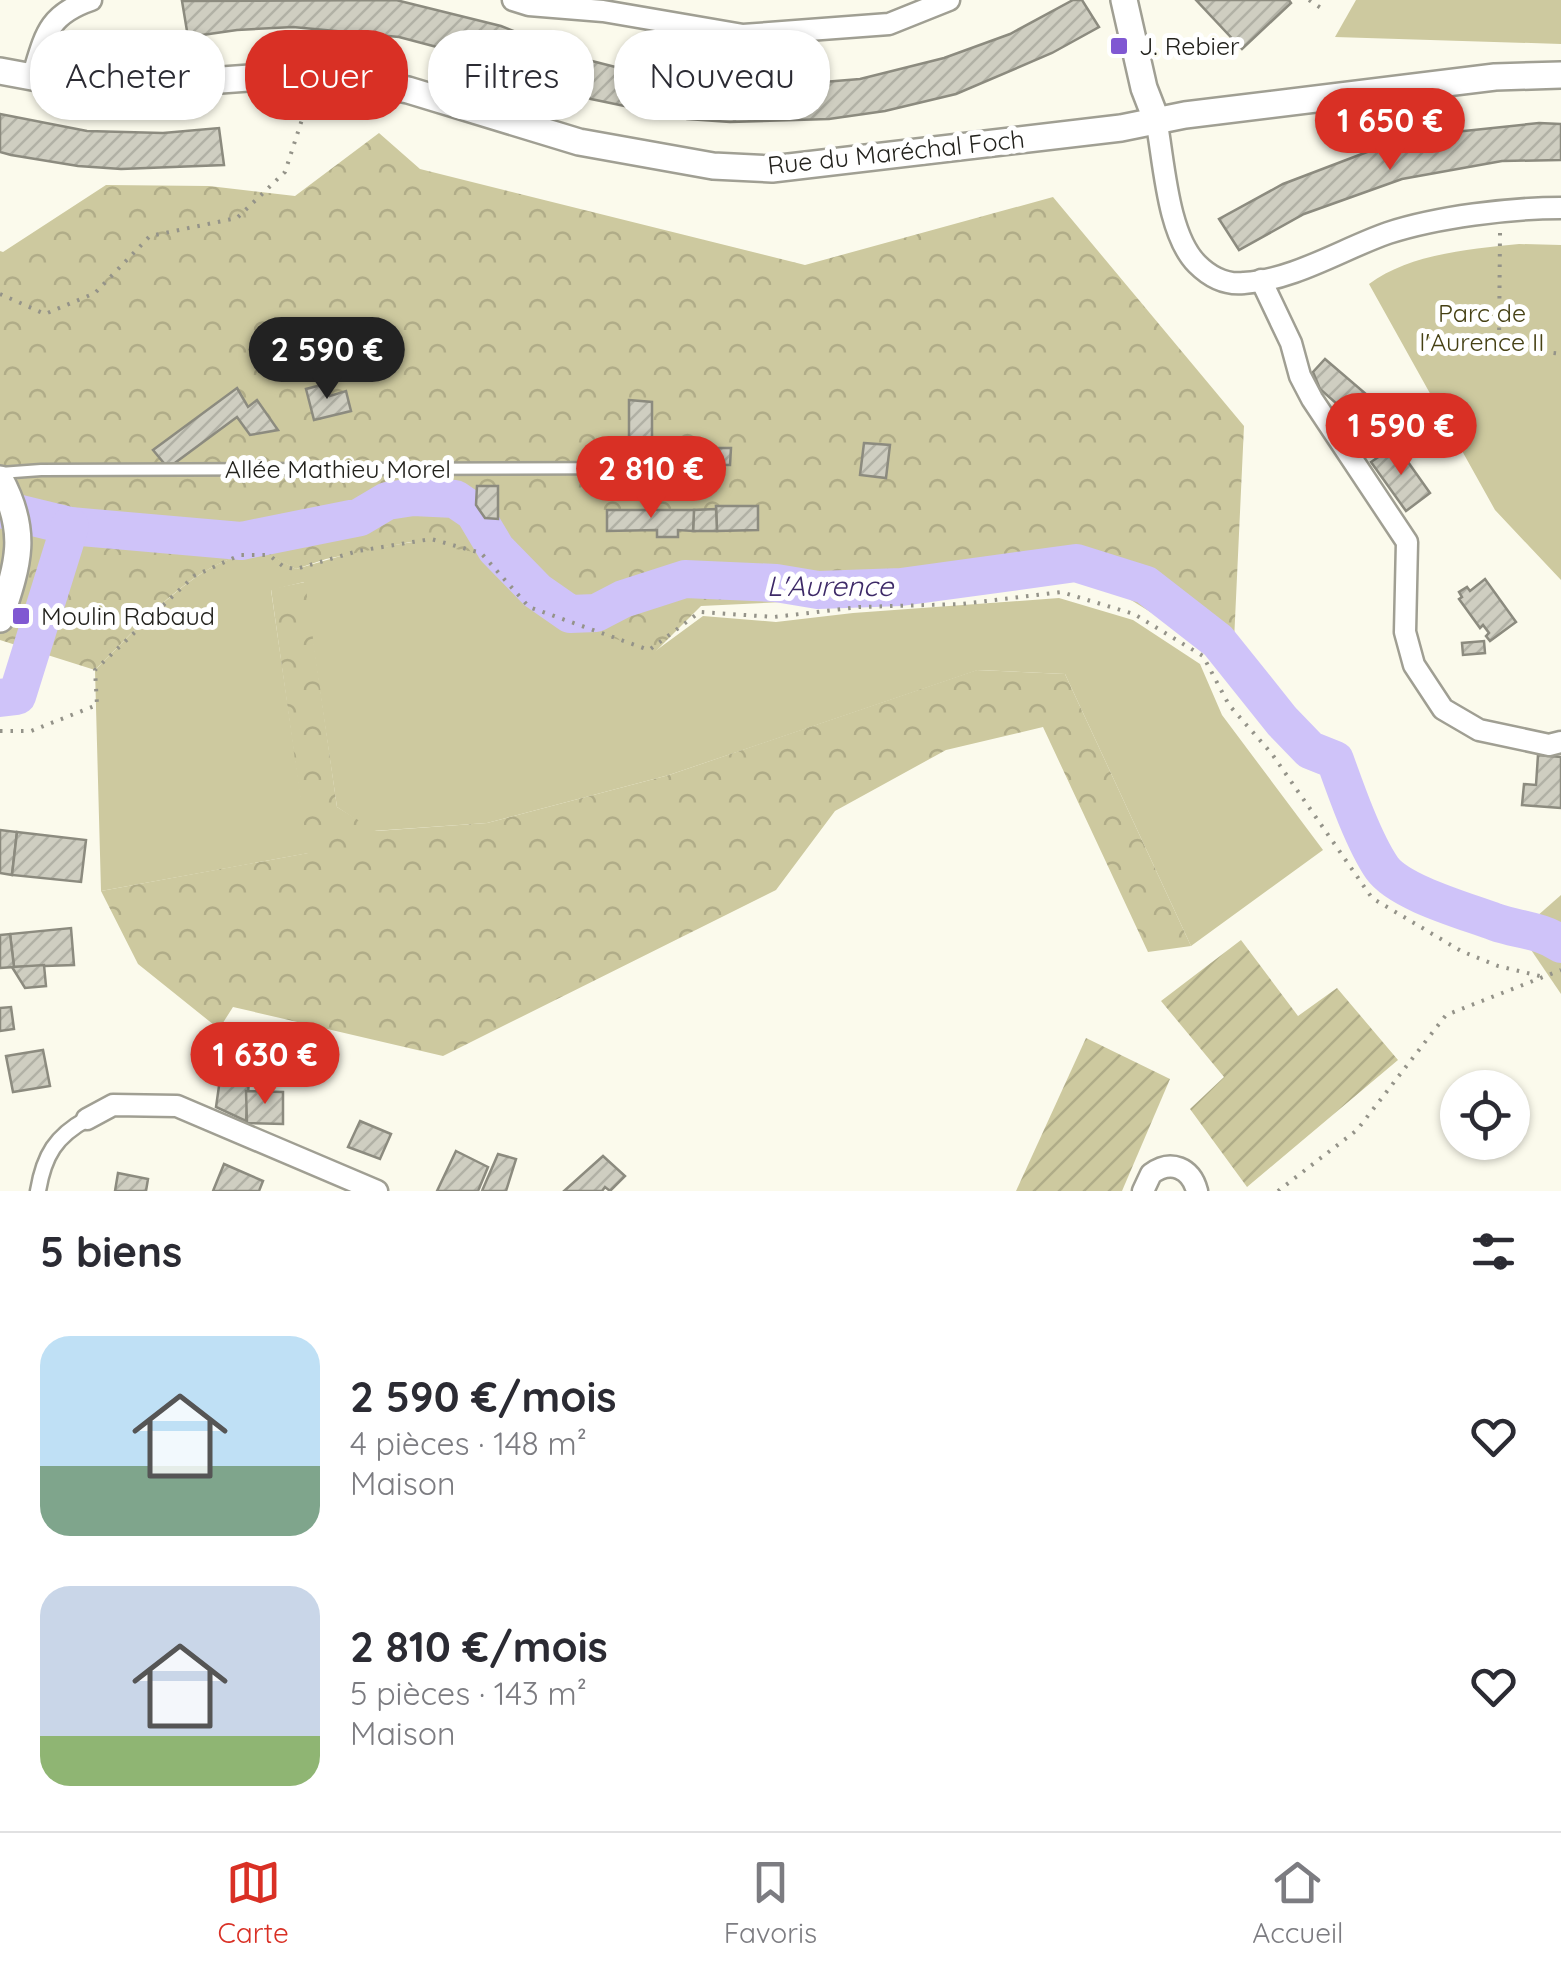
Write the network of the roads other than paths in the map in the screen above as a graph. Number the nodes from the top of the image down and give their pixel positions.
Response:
1 (92, 0) edge
2 (513, 0) edge
3 (948, 0) edge
4 (1124, 0) edge
5 (46, 30) edge
6 (0, 71) edge
7 (1561, 75) edge
8 (30, 78) edge
9 (225, 80) edge
10 (1156, 119) junction
11 (1561, 208) edge
12 (1261, 280) junction
13 (677, 468) dead end
14 (3, 482) edge
15 (0, 619) edge
16 (1561, 742) edge
17 (87, 1119) joint
18 (38, 1191) edge
19 (377, 1191) edge
20 (1143, 1191) edge
21 (1198, 1191) edge

1 - 5 street
2 - 3 street
4 - 10 street
6 - 8 street, Rue du Maréchal Foch
7 - 10 street, Rue du Maréchal Foch
9 - 10 street, Rue du Maréchal Foch
10 - 12 street
11 - 12 street
12 - 16 street
13 - 14 lane, Allée Mathieu Morel
14 - 15 street
17 - 18 street
17 - 19 street
20 - 21 street

